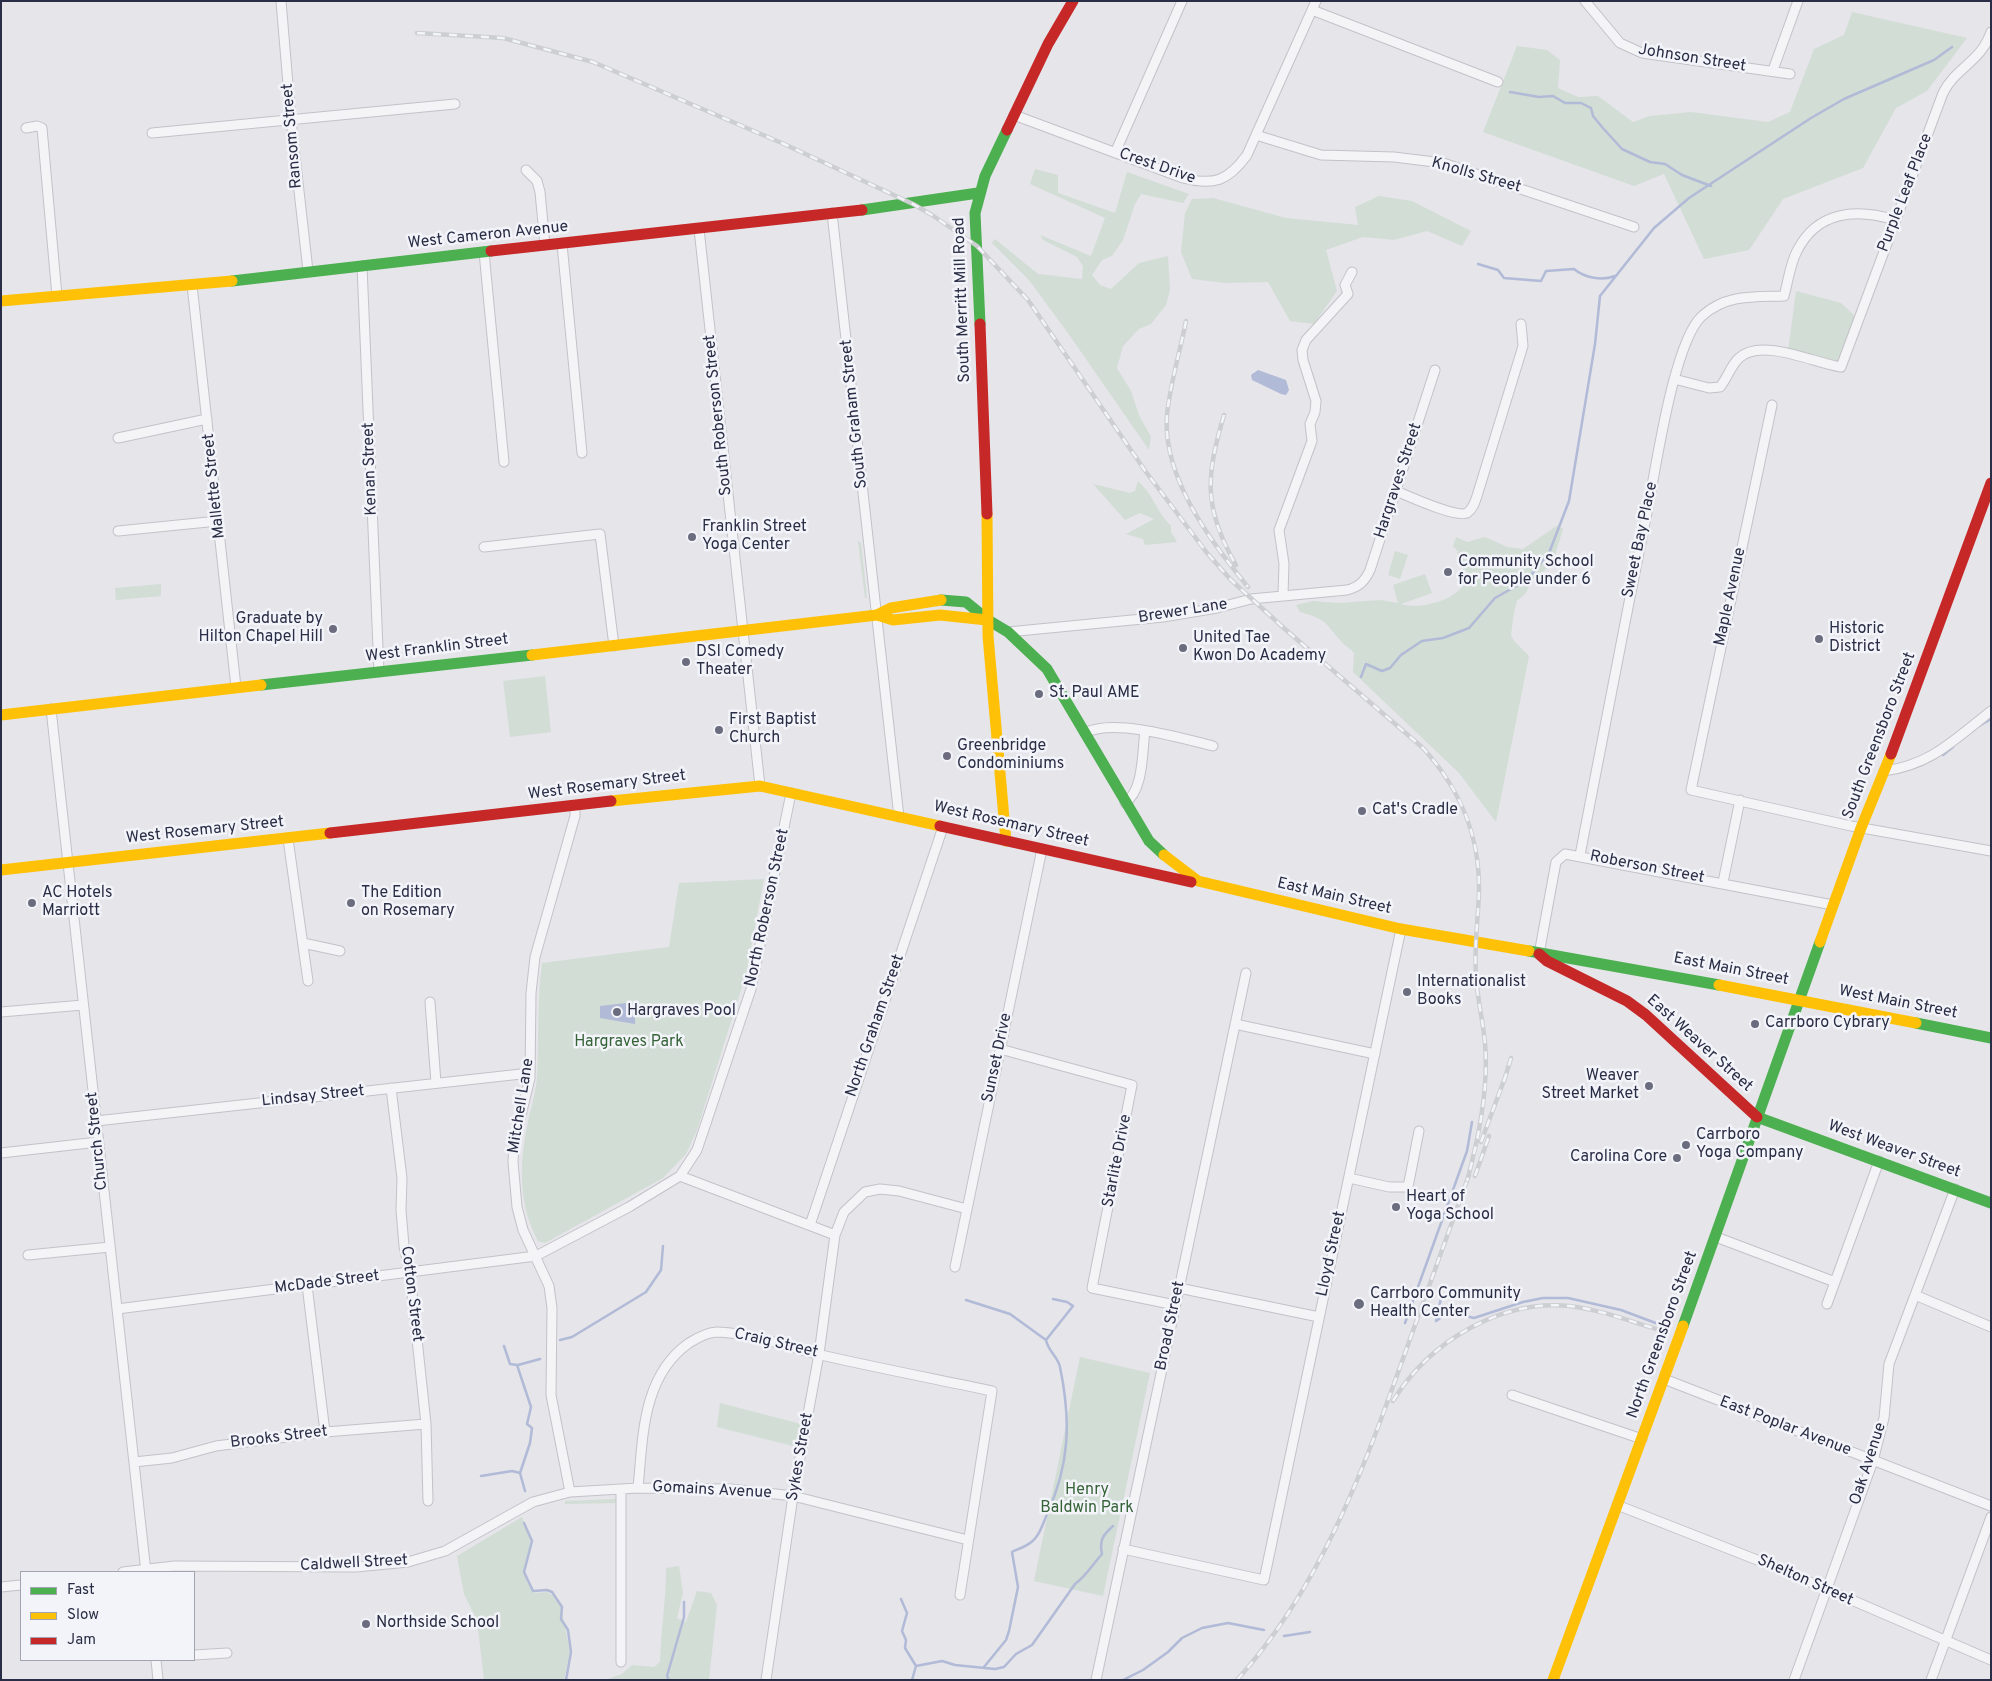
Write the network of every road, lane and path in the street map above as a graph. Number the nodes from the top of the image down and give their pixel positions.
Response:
1 (281, 1) edge
2 (1073, 1) edge
3 (1182, 1) edge
4 (1585, 1) edge
5 (1798, 1) edge
6 (1314, 6) edge
7 (1991, 32) edge
8 (1773, 70) junction
9 (1790, 74) dead end
10 (1498, 82) dead end
11 (455, 104) dead end
12 (1014, 115) junction
13 (291, 120) junction
14 (26, 128) dead end
15 (152, 133) dead end
16 (1256, 135) junction
17 (1115, 153) junction
18 (526, 170) dead end
19 (978, 193) junction
20 (832, 213) junction
21 (1895, 220) junction
22 (1634, 227) dead end
23 (699, 229) junction
24 (562, 244) junction
25 (545, 245) junction
26 (484, 252) junction
27 (362, 266) junction
28 (308, 271) junction
29 (1352, 272) dead end
30 (192, 285) junction
31 (57, 296) junction
32 (1, 302) edge
33 (1521, 324) dead end
34 (1435, 370) dead end
35 (1674, 379) junction
36 (1772, 405) dead end
37 (207, 419) junction
38 (118, 438) dead end
39 (582, 453) dead end
40 (504, 462) dead end
41 (1991, 483) edge
42 (1396, 491) junction
43 (218, 521) junction
44 (118, 531) dead end
45 (484, 547) dead end
46 (1357, 587) joint
47 (1284, 594) junction
48 (877, 615) junction
49 (988, 620) junction
50 (744, 630) junction
51 (1008, 632) junction
52 (614, 646) junction
53 (379, 672) junction
54 (236, 688) junction
55 (51, 710) junction
56 (1991, 711) edge
57 (1, 715) edge
58 (1145, 731) junction
59 (1086, 733) junction
60 (1213, 746) dead end
61 (1884, 771) junction
62 (760, 786) junction
63 (792, 793) junction
64 (1740, 800) junction
65 (1125, 803) junction
66 (575, 806) junction
67 (899, 817) junction
68 (943, 827) junction
69 (1861, 828) junction
70 (288, 838) junction
71 (1006, 841) junction
72 (1042, 849) junction
73 (1991, 851) edge
74 (1580, 855) junction
75 (67, 863) junction
76 (1, 870) edge
77 (1723, 882) junction
78 (1210, 885) junction
79 (1833, 905) junction
80 (1401, 928) junction
81 (303, 943) junction
82 (340, 951) dead end
83 (1539, 954) junction
84 (1246, 973) dead end
85 (308, 981) dead end
86 (1799, 1000) junction
87 (430, 1002) dead end
88 (83, 1005) junction
89 (1, 1012) edge
90 (1235, 1024) junction
91 (1991, 1038) edge
92 (1000, 1049) junction
93 (1375, 1054) junction
94 (530, 1073) junction
95 (436, 1083) junction
96 (391, 1088) junction
97 (1758, 1118) junction
98 (96, 1121) junction
99 (1419, 1131) dead end
100 (98, 1142) junction
101 (1, 1153) edge
102 (1879, 1161) junction
103 (680, 1176) junction
104 (1349, 1178) junction
105 (1955, 1190) junction
106 (1991, 1203) edge
107 (967, 1209) junction
108 (810, 1225) junction
109 (835, 1235) junction
110 (1716, 1236) junction
111 (110, 1246) junction
112 (28, 1255) dead end
113 (536, 1256) junction
114 (955, 1267) dead end
115 (410, 1273) junction
116 (1835, 1282) junction
117 (307, 1285) junction
118 (1179, 1288) junction
119 (1915, 1295) junction
120 (1827, 1304) dead end
121 (1175, 1305) junction
122 (117, 1309) junction
123 (1319, 1317) junction
124 (1991, 1327) edge
125 (819, 1354) junction
126 (1664, 1379) junction
127 (1512, 1396) dead end
128 (426, 1424) junction
129 (325, 1432) junction
130 (1642, 1439) junction
131 (1873, 1461) junction
132 (134, 1462) junction
133 (638, 1488) junction
134 (621, 1490) junction
135 (570, 1492) junction
136 (794, 1496) junction
137 (428, 1501) dead end
138 (1617, 1505) junction
139 (1991, 1506) edge
140 (1991, 1517) edge
141 (968, 1540) junction
142 (1123, 1548) junction
143 (146, 1571) edge
144 (20, 1585) edge
145 (1, 1587) edge
146 (1827, 1590) junction
147 (960, 1595) dead end
148 (1945, 1642) junction
149 (227, 1653) dead end
150 (195, 1655) edge
151 (1991, 1660) edge
152 (156, 1661) edge
153 (620, 1662) dead end
154 (158, 1680) edge
155 (766, 1680) edge
156 (1096, 1680) edge
157 (1553, 1680) edge
158 (1794, 1680) edge
159 (1931, 1680) edge

1 - 13 street, Ransom Street
2 - 12 street, South Merritt Mill Road
3 - 17 street
4 - 8 street, Johnson Street
5 - 8 street
6 - 10 street
6 - 16 street, Crest Drive
7 - 21 street, Purple Leaf Place
8 - 9 street, Johnson Street
11 - 13 street
12 - 17 street, Crest Drive
12 - 19 street, South Merritt Mill Road
13 - 15 street
13 - 28 street, Ransom Street
14 - 31 street
16 - 17 street, Crest Drive
16 - 22 street, Knolls Street
18 - 25 street
19 - 20 street, West Cameron Avenue
19 - 49 street, South Merritt Mill Road
20 - 23 street, West Cameron Avenue
20 - 48 street, South Graham Street
21 - 35 street, Sweet Bay Place
21 - 35 street, Purple Leaf Place
23 - 24 street, West Cameron Avenue
23 - 50 street, South Roberson Street
24 - 25 street, West Cameron Avenue
24 - 39 street
25 - 26 street, West Cameron Avenue
26 - 27 street, West Cameron Avenue
26 - 40 street
27 - 28 street, West Cameron Avenue
27 - 53 street, Kenan Street
28 - 30 street, West Cameron Avenue
29 - 47 street
30 - 31 street, West Cameron Avenue
30 - 37 street, Mallette Street
31 - 32 street, West Cameron Avenue
33 - 42 street
34 - 42 street, Hargraves Street
35 - 74 street, Sweet Bay Place
36 - 64 street, Maple Avenue
37 - 38 street
37 - 43 street, Mallette Street
41 - 61 street, South Greensboro Street
42 - 46 street, Hargraves Street
43 - 44 street
43 - 54 street, Mallette Street
45 - 52 street
46 - 47 street, Brewer Lane
47 - 51 street, Brewer Lane
48 - 49 street, West Franklin Street
48 - 49 street, West Franklin Street
48 - 50 street, West Franklin Street
48 - 67 street
49 - 51 street, East Main Street
49 - 71 street, South Merritt Mill Road
50 - 52 street, West Franklin Street
50 - 62 street
51 - 59 street, East Main Street
52 - 53 street, West Franklin Street
53 - 54 street, West Franklin Street
54 - 55 street, West Franklin Street
55 - 57 street, West Franklin Street
55 - 75 street, Church Street
56 - 61 street
58 - 59 street
58 - 60 street
58 - 65 street
59 - 65 street, East Main Street
61 - 69 street, South Greensboro Street
62 - 63 street, West Rosemary Street
62 - 66 street, West Rosemary Street
63 - 67 street, West Rosemary Street
63 - 103 street, North Roberson Street
64 - 69 street
64 - 77 street
65 - 78 street, East Main Street
66 - 70 street, West Rosemary Street
66 - 94 street, Mitchell Lane
67 - 68 street, West Rosemary Street
68 - 71 street, West Rosemary Street
68 - 108 street, North Graham Street
69 - 73 street
69 - 79 street, South Greensboro Street
70 - 75 street, West Rosemary Street
70 - 81 street
71 - 72 street, West Rosemary Street
72 - 78 street, West Rosemary Street
72 - 92 street, Sunset Drive
74 - 77 street, Roberson Street
74 - 83 street, Roberson Street
75 - 76 street, West Rosemary Street
75 - 88 street, Church Street
77 - 79 street, Roberson Street
78 - 80 street, East Main Street
79 - 86 street, South Greensboro Street
80 - 83 street, East Main Street
80 - 93 street, Lloyd Street
81 - 82 street
81 - 85 street
83 - 86 street, East Main Street
83 - 97 street, East Weaver Street
84 - 90 street, Broad Street
86 - 91 street, West Main Street
86 - 97 street, North Greensboro Street
87 - 95 street
88 - 89 street
88 - 98 street, Church Street
90 - 93 street
90 - 118 street, Broad Street
92 - 107 street, Sunset Drive
92 - 121 street, Starlite Drive
93 - 104 street, Lloyd Street
94 - 95 street, Lindsay Street
94 - 113 street, Mitchell Lane
95 - 96 street, Lindsay Street
96 - 98 street, Lindsay Street
96 - 115 street, Cotton Street
97 - 102 street, West Weaver Street
97 - 110 street, North Greensboro Street
98 - 100 street, Church Street
99 - 104 street
100 - 101 street
100 - 111 street, Church Street
102 - 105 street, West Weaver Street
102 - 116 street
103 - 108 street
103 - 113 street, North Roberson Street
104 - 123 street, Lloyd Street
105 - 106 street, West Weaver Street
105 - 119 street, Oak Avenue
107 - 109 street, Sykes Street
107 - 114 street, Sunset Drive
108 - 109 street
109 - 125 street, Sykes Street
110 - 116 street
110 - 126 street, North Greensboro Street
111 - 112 street
111 - 122 street, Church Street
113 - 115 street, McDade Street
113 - 135 street, Mitchell Lane
115 - 117 street, McDade Street
115 - 128 street, Cotton Street
116 - 120 street
117 - 122 street, McDade Street
117 - 129 street
118 - 121 street, Broad Street
118 - 123 street
119 - 124 street
119 - 131 street, Oak Avenue
121 - 142 street, Broad Street
122 - 132 street, Church Street
123 - 142 street, Lloyd Street
125 - 133 street, Craig Street
125 - 136 street, Sykes Street
125 - 141 street, Craig Street
126 - 130 street, North Greensboro Street
126 - 131 street, East Poplar Avenue
127 - 130 street
128 - 129 street, Brooks Street
128 - 137 street, Cotton Street
129 - 132 street, Brooks Street
130 - 138 street, North Greensboro Street
131 - 139 street, East Poplar Avenue
131 - 146 street, Oak Avenue
132 - 143 street, Church Street
133 - 134 street, Gomains Avenue
133 - 136 street, Gomains Avenue
134 - 135 street, Gomains Avenue
134 - 153 street
135 - 143 street, Caldwell Street
136 - 141 street, Gomains Avenue
136 - 155 street, Sykes Street
138 - 146 street, Shelton Street
138 - 157 street, North Greensboro Street
140 - 148 street
141 - 147 street
142 - 156 street, Broad Street
144 - 145 street
146 - 148 street, Shelton Street
146 - 158 street, Oak Avenue
148 - 151 street, Shelton Street
148 - 159 street
149 - 150 street
152 - 154 street

